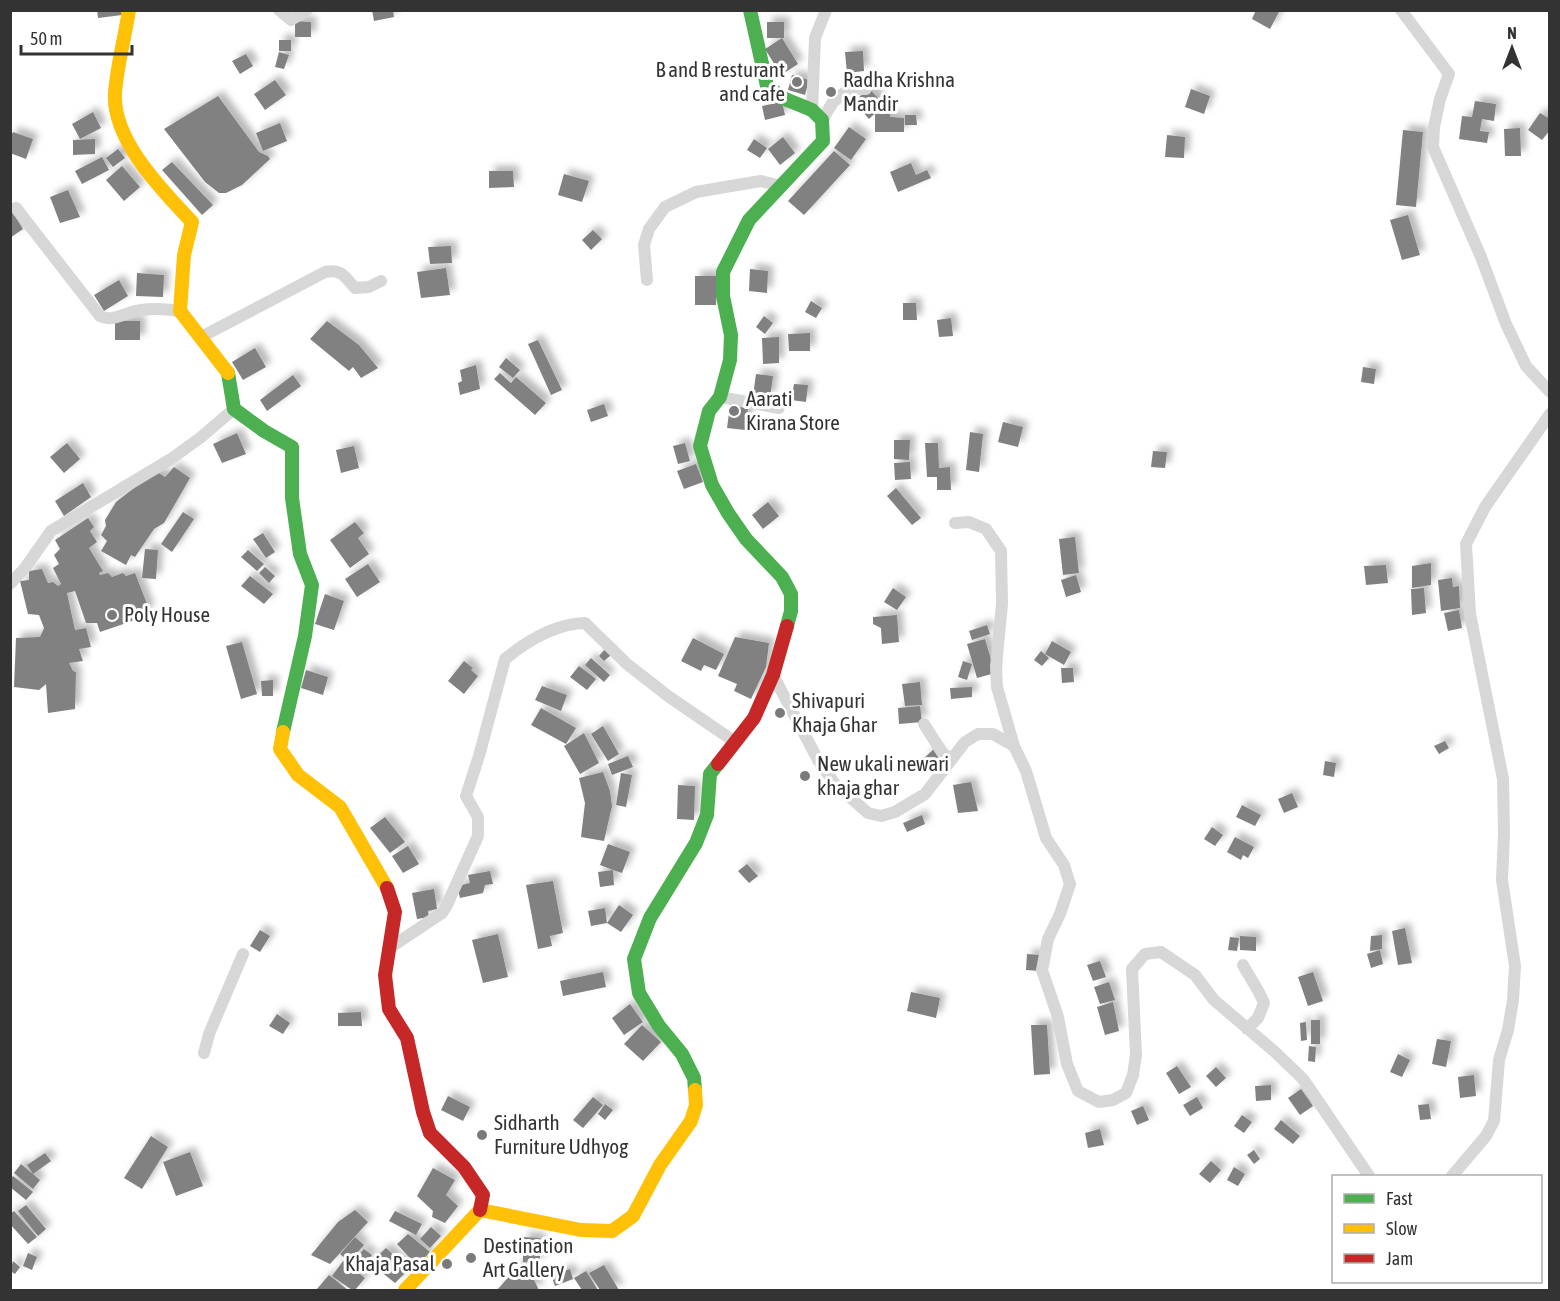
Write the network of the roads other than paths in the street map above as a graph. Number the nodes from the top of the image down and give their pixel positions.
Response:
1 (129, 10) edge
2 (279, 10) edge
3 (307, 10) edge
4 (750, 10) edge
5 (826, 10) edge
6 (1401, 10) edge
7 (866, 89) dead end
8 (817, 115) junction
9 (782, 186) junction
10 (16, 208) dead end
11 (647, 280) dead end
12 (381, 281) dead end
13 (180, 311) junction
14 (201, 337) junction
15 (1550, 392) edge
16 (720, 397) junction
17 (779, 408) dead end
18 (234, 409) junction
19 (1550, 414) edge
20 (955, 523) dead end
21 (10, 584) edge
22 (773, 675) junction
23 (924, 724) dead end
24 (735, 742) junction
25 (1014, 747) junction
26 (952, 759) junction
27 (388, 949) junction
28 (243, 954) dead end
29 (1243, 965) dead end
30 (1247, 1029) junction
31 (204, 1053) dead end
32 (1368, 1175) edge
33 (1453, 1175) edge
34 (480, 1210) junction
35 (405, 1290) edge

1 - 13 street
2 - 3 street
4 - 8 street
5 - 8 street
6 - 15 street
7 - 8 street
8 - 9 street
9 - 11 street
9 - 16 street
10 - 13 street
12 - 14 street
13 - 14 street
14 - 18 street
16 - 17 street
16 - 22 street
18 - 21 street
18 - 27 street
19 - 33 street
20 - 25 street
22 - 24 street
22 - 26 street
23 - 26 street
24 - 27 street
24 - 34 street
25 - 26 street
25 - 30 street
27 - 34 street
28 - 31 street
29 - 30 street
30 - 32 street
34 - 35 street

